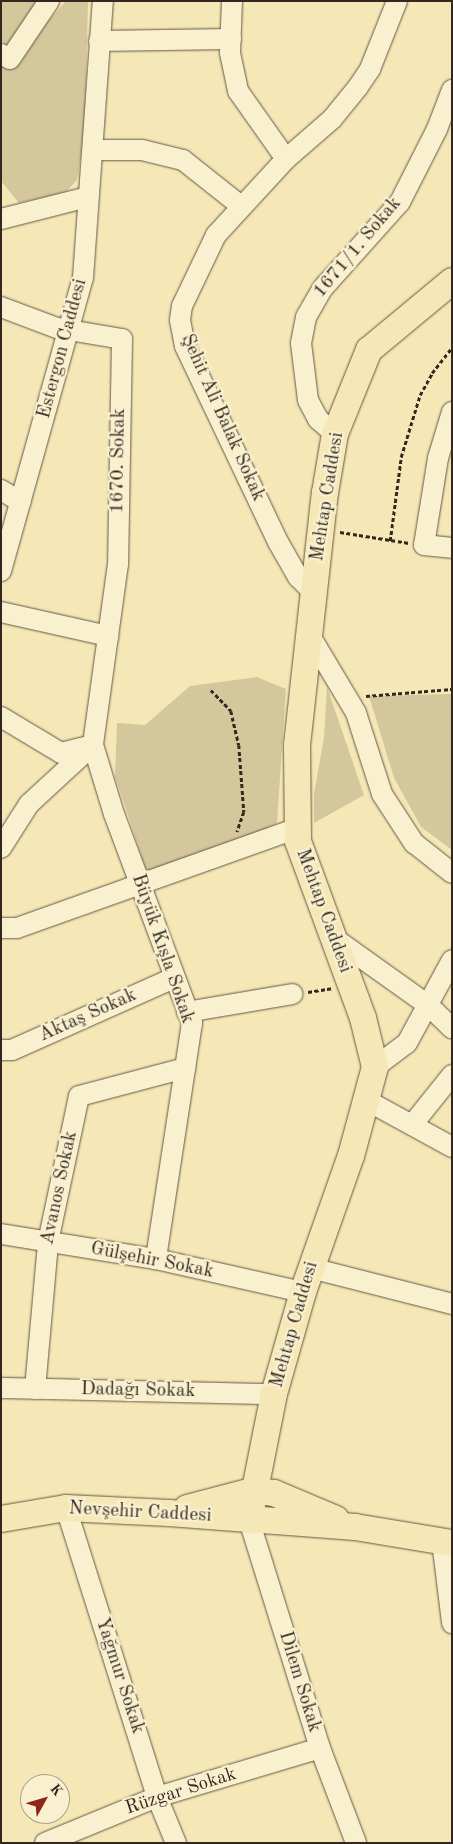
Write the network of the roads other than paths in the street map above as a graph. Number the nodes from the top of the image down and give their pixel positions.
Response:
1 (49, 1) edge
2 (103, 1) edge
3 (232, 1) edge
4 (397, 1) edge
5 (231, 39) junction
6 (99, 41) junction
7 (1, 54) edge
8 (452, 90) edge
9 (93, 150) junction
10 (286, 159) junction
11 (88, 197) junction
12 (241, 206) junction
13 (1, 219) edge
14 (452, 281) edge
15 (1, 307) edge
16 (70, 328) junction
17 (452, 412) edge
18 (335, 434) junction
19 (1, 490) edge
20 (21, 502) junction
21 (452, 548) edge
22 (1, 571) edge
23 (315, 594) junction
24 (1, 612) edge
25 (108, 636) junction
26 (310, 636) junction
27 (1, 717) edge
28 (93, 745) junction
29 (298, 828) junction
30 (1, 848) edge
31 (452, 873) edge
32 (140, 884) junction
33 (1, 928) edge
34 (331, 936) junction
35 (452, 960) edge
36 (174, 978) junction
37 (292, 994) road end
38 (429, 1006) junction
39 (187, 1012) junction
40 (452, 1028) edge
41 (1, 1050) edge
42 (375, 1067) junction
43 (185, 1068) junction
44 (452, 1075) edge
45 (366, 1100) junction
46 (412, 1125) junction
47 (452, 1147) edge
48 (1, 1234) edge
49 (48, 1242) junction
50 (156, 1260) junction
51 (311, 1268) junction
52 (303, 1292) junction
53 (452, 1304) edge
54 (1, 1388) edge
55 (35, 1389) junction
56 (274, 1394) junction
57 (263, 1492) junction
58 (66, 1508) junction
59 (169, 1513) junction
60 (1, 1519) edge
61 (261, 1521) junction
62 (355, 1527) junction
63 (447, 1542) edge
64 (452, 1623) edge
65 (320, 1748) junction
66 (157, 1796) junction
67 (45, 1843) edge
68 (176, 1843) edge
69 (356, 1843) edge

1 - 7 street
2 - 6 street, Estergon Caddesi
3 - 5 street
4 - 10 street, Şehit Ali Balak Sokak
5 - 6 street
5 - 10 street
6 - 9 street, Estergon Caddesi
8 - 18 street, 1671/1. Sokak
9 - 11 street, Estergon Caddesi
9 - 12 street
10 - 12 street, Şehit Ali Balak Sokak
11 - 13 street
11 - 16 street, Estergon Caddesi
12 - 23 street, Şehit Ali Balak Sokak
14 - 18 main road, Mehtap Caddesi
15 - 16 street
16 - 20 street, Estergon Caddesi
16 - 25 street, 1670. Sokak
17 - 21 street
18 - 23 main road, Mehtap Caddesi
19 - 20 street
20 - 22 street, Estergon Caddesi
23 - 26 main road, Mehtap Caddesi
24 - 25 street
25 - 28 street
26 - 29 main road, Mehtap Caddesi
26 - 31 street
27 - 28 street
28 - 30 street
28 - 32 street, Büyük Kışla Sokak
29 - 32 street
29 - 34 main road, Mehtap Caddesi
32 - 33 street
32 - 36 street, Büyük Kışla Sokak
34 - 38 street
34 - 42 main road, Mehtap Caddesi
35 - 38 street
36 - 39 street, Büyük Kışla Sokak
36 - 41 street, Aktaş Sokak
37 - 39 street
38 - 40 street
38 - 42 street
39 - 43 street, Büyük Kışla Sokak
42 - 45 main road, Mehtap Caddesi
43 - 49 street, Avanos Sokak
43 - 50 street, Büyük Kışla Sokak
44 - 46 street
45 - 46 street
45 - 51 main road, Mehtap Caddesi
46 - 47 street
48 - 49 street, Gülşehir Sokak
49 - 50 street, Gülşehir Sokak
49 - 55 street, Avanos Sokak
50 - 52 street, Gülşehir Sokak
51 - 52 main road, Mehtap Caddesi
51 - 53 street
52 - 56 main road, Mehtap Caddesi
54 - 55 street, Dadağı Sokak
55 - 56 street, Dadağı Sokak
56 - 57 main road, Mehtap Caddesi
57 - 59 main road
57 - 61 main road, Mehtap Caddesi
57 - 62 main road
58 - 59 main road, Nevşehir Caddesi
58 - 60 main road, Nevşehir Caddesi
58 - 66 street, Yağmur Sokak
59 - 61 main road, Nevşehir Caddesi
61 - 62 main road, Nevşehir Caddesi
61 - 65 street, Dilem Sokak
62 - 63 main road, Nevşehir Caddesi
63 - 64 street
65 - 66 street, Rüzgar Sokak
65 - 69 street, Dilem Sokak
66 - 67 street, Rüzgar Sokak
66 - 68 street, Yağmur Sokak

